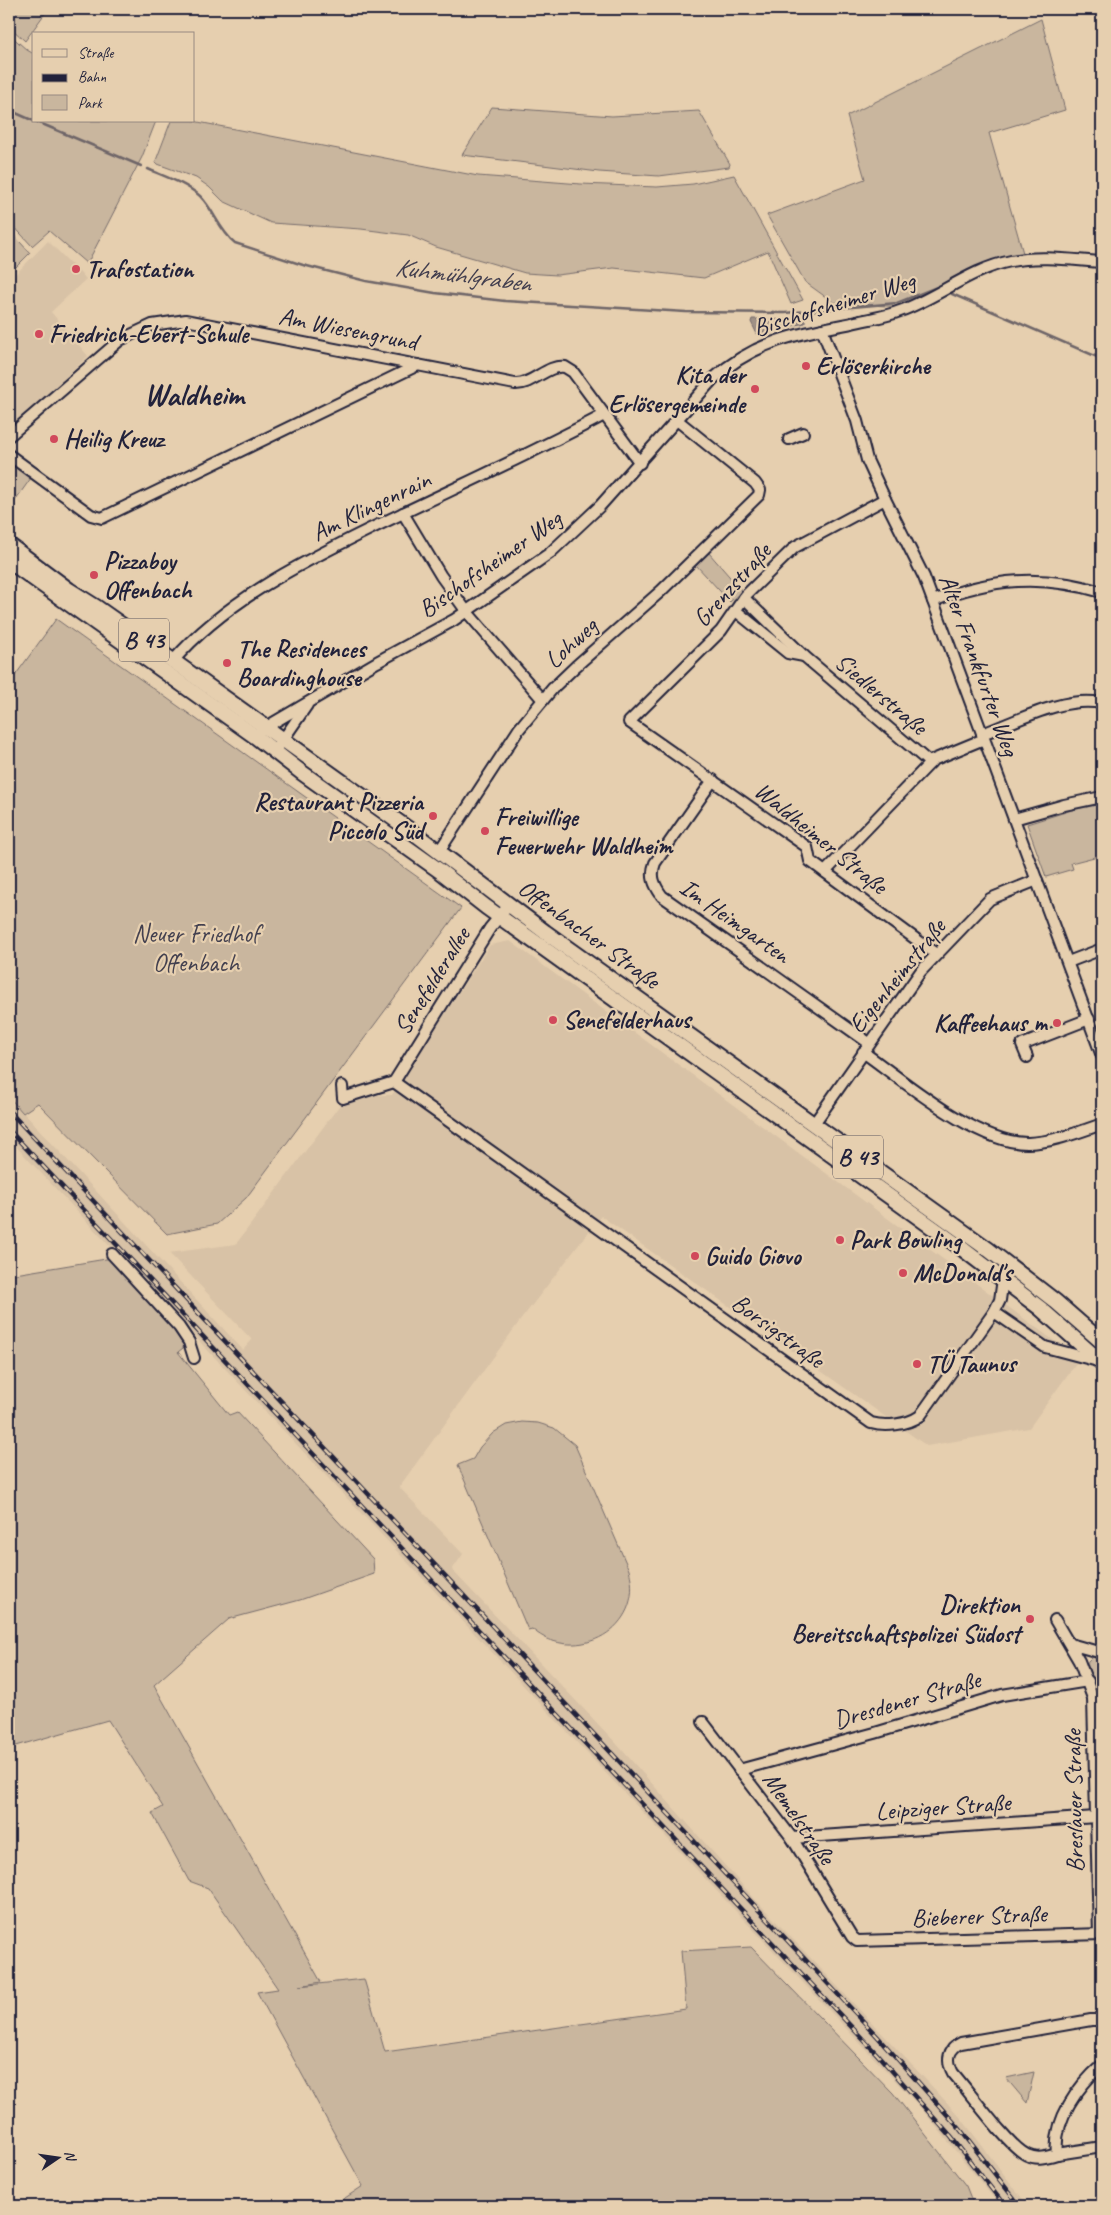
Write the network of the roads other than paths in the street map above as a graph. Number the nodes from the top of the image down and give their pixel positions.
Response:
1 (1102, 262) edge
2 (822, 329) junction
3 (418, 365) junction
4 (604, 415) junction
5 (677, 420) junction
6 (803, 433) dead end
7 (9, 436) edge
8 (789, 439) dead end
9 (9, 455) edge
10 (640, 463) junction
11 (885, 499) junction
12 (403, 513) junction
13 (10, 551) edge
14 (1102, 592) edge
15 (744, 598) junction
16 (933, 601) junction
17 (736, 610) junction
18 (467, 612) junction
19 (804, 656) junction
20 (173, 661) junction
21 (543, 700) junction
22 (1102, 700) edge
23 (308, 704) junction
24 (630, 722) joint
25 (260, 732) junction
26 (983, 736) junction
27 (279, 746) junction
28 (930, 763) junction
29 (713, 780) junction
30 (1102, 797) edge
31 (1014, 820) junction
32 (438, 853) junction
33 (825, 872) junction
34 (1037, 880) junction
35 (509, 905) junction
36 (499, 916) junction
37 (1102, 949) edge
38 (936, 954) junction
39 (1068, 962) junction
40 (1089, 1019) junction
41 (869, 1043) junction
42 (863, 1052) junction
43 (1102, 1056) edge
44 (1027, 1057) dead end
45 (394, 1082) junction
46 (342, 1086) dead end
47 (1102, 1124) edge
48 (813, 1125) junction
49 (112, 1254) dead end
50 (1003, 1279) junction
51 (994, 1312) junction
52 (1102, 1342) edge
53 (194, 1358) dead end
54 (1102, 1363) edge
55 (1055, 1620) dead end
56 (1070, 1644) junction
57 (1102, 1653) edge
58 (1088, 1681) junction
59 (1098, 1696) edge
60 (703, 1722) dead end
61 (739, 1770) junction
62 (1096, 1818) junction
63 (792, 1838) junction
64 (1101, 1934) edge
65 (857, 1941) joint
66 (1102, 2020) edge
67 (1102, 2065) edge
68 (1102, 2147) edge
69 (1057, 2154) junction

1 - 2 street, Bischofsheimer Weg
2 - 5 street, Bischofsheimer Weg
2 - 11 street, Alter Frankfurter Weg
3 - 4 street, Am Wiesengrund
3 - 7 street, Am Wiesengrund
3 - 9 street
4 - 10 street
4 - 12 street, Am Klingenrain
5 - 10 street, Bischofsheimer Weg
5 - 21 street, Lohweg
6 - 8 street
10 - 18 street, Bischofsheimer Weg
11 - 15 street, Grenzstraße
11 - 16 street, Alter Frankfurter Weg
12 - 18 street
12 - 20 street, Am Klingenrain
13 - 20 main road, B 43
13 - 25 main road
14 - 16 street
15 - 17 street, Grenzstraße
15 - 19 street, Siedlerstraße
16 - 26 street, Alter Frankfurter Weg
17 - 19 street, Siedlerstraße
17 - 24 street, Grenzstraße
18 - 21 street
18 - 23 street, Bischofsheimer Weg
19 - 28 street, Siedlerstraße
20 - 25 main road, B 43
21 - 32 street, Lohweg
22 - 26 street
23 - 25 street, Bischofsheimer Weg
23 - 27 street, Bischofsheimer Weg
24 - 29 street, Waldheimer Straße
25 - 27 main road, B 43
26 - 28 street
26 - 31 street, Alter Frankfurter Weg
27 - 32 main road, B 43
27 - 36 main road, Offenbacher Straße / B 43
28 - 33 street
29 - 33 street, Waldheimer Straße
29 - 41 street, Im Heimgarten
30 - 31 street
31 - 34 street, Alter Frankfurter Weg
32 - 35 main road, Offenbacher Straße / B 43
33 - 38 street, Waldheimer Straße
34 - 38 street, Eigenheimstraße
34 - 39 street, Alter Frankfurter Weg
35 - 36 street, Senefelderallee
35 - 48 main road, Offenbacher Straße / B 43
36 - 45 street, Senefelderallee
36 - 50 main road, Offenbacher Straße / B 43
37 - 39 street
38 - 41 street, Eigenheimstraße
39 - 40 street, Alter Frankfurter Weg
40 - 43 street, Alter Frankfurter Weg
40 - 44 street
41 - 42 street, Eigenheimstraße
42 - 47 street
42 - 48 street, Eigenheimstraße
45 - 46 street
45 - 51 street, Borsigstraße
48 - 52 main road, Offenbacher Straße / B 43
49 - 53 street
50 - 51 street, Borsigstraße
50 - 54 main road, Offenbacher Straße / B 43
51 - 54 street
55 - 56 street, Breslauer Straße
56 - 57 street
56 - 58 street, Breslauer Straße
58 - 59 street, Breslauer Straße
58 - 61 street, Dresdener Straße
59 - 62 street, Breslauer Straße
60 - 61 street, Memelstraße
61 - 63 street, Memelstraße
62 - 63 street, Leipziger Straße
62 - 64 street, Breslauer Straße
63 - 65 street, Memelstraße
64 - 65 street, Bieberer Straße
66 - 69 street
67 - 69 street
68 - 69 street

